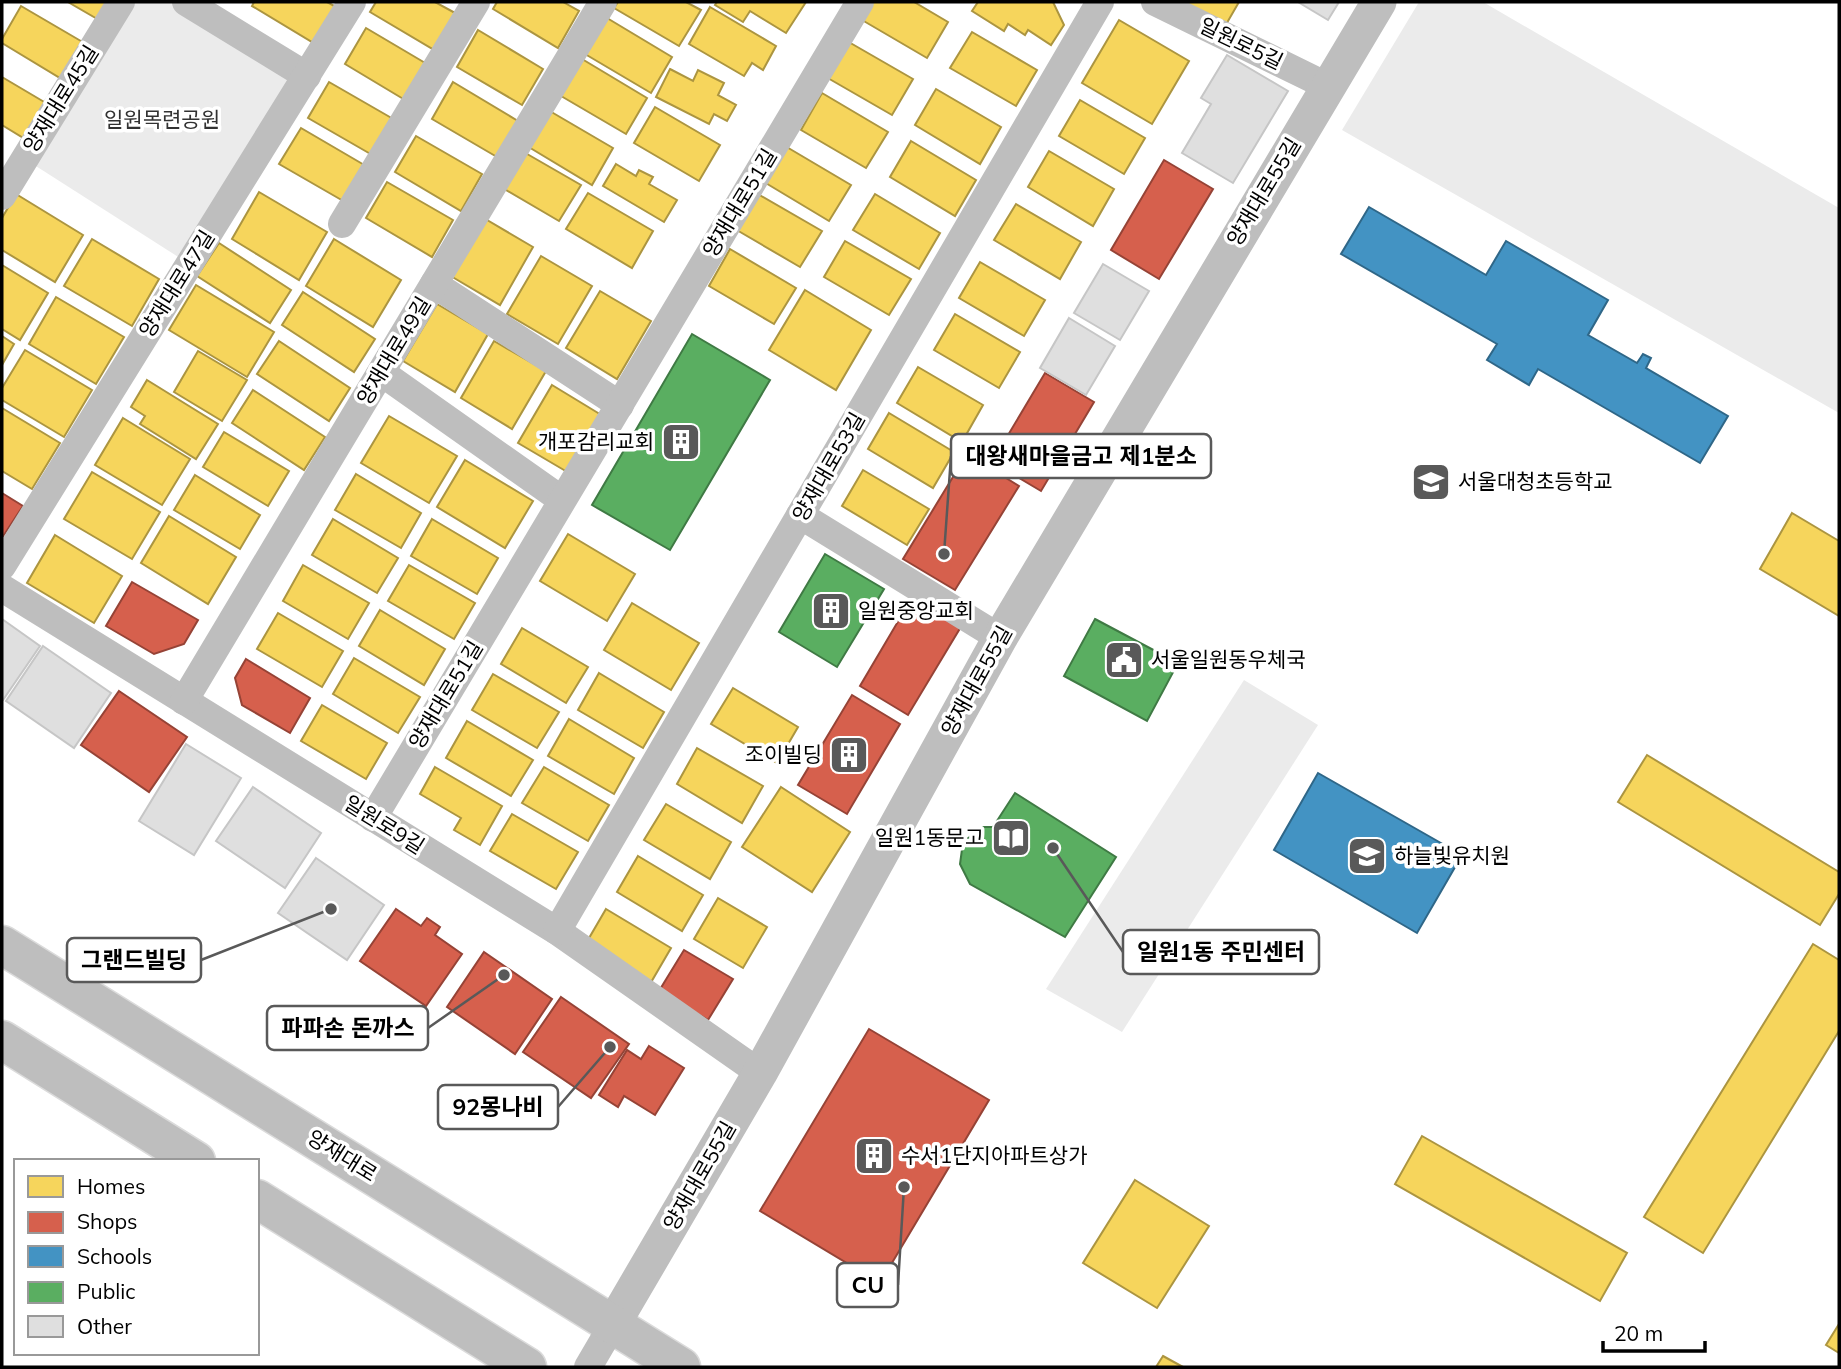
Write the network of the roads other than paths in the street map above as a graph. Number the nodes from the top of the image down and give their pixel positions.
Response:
1 (121, 2) edge
2 (186, 2) edge
3 (352, 2) edge
4 (476, 2) edge
5 (603, 2) edge
6 (860, 2) edge
7 (1100, 2) edge
8 (1154, 2) edge
9 (1379, 2) edge
10 (307, 76) junction
11 (1327, 86) junction
12 (2, 196) edge
13 (342, 224) dead end
14 (434, 284) junction
15 (382, 373) junction
16 (620, 405) junction
17 (562, 500) junction
18 (800, 515) junction
19 (2, 566) edge
20 (2, 587) edge
21 (1000, 638) junction
22 (184, 701) junction
23 (373, 818) junction
24 (557, 931) junction
25 (2, 945) edge
26 (2, 1040) edge
27 (760, 1073) junction
28 (193, 1159) edge
29 (259, 1200) edge
30 (612, 1326) junction
31 (527, 1367) edge
32 (587, 1367) edge
33 (681, 1367) edge

1 - 12 street, 양재대로45길
2 - 10 street
3 - 10 street, 양재대로47길
4 - 13 street
5 - 14 street, 양재대로49길
6 - 16 street, 양재대로51길
7 - 18 street, 양재대로53길
8 - 11 street, 일원로5길
9 - 11 street, 양재대로55길
10 - 19 street, 양재대로47길
11 - 21 street, 양재대로55길
14 - 15 street, 양재대로49길
14 - 16 street
15 - 17 street
15 - 22 street, 양재대로49길
16 - 17 street, 양재대로51길
17 - 23 street, 양재대로51길
18 - 21 street
18 - 24 street, 양재대로53길
20 - 22 street, 일원로9길
21 - 27 street, 양재대로55길
22 - 23 street, 일원로9길
23 - 24 street, 일원로9길
24 - 27 street, 일원로9길
25 - 30 main road, 양재대로
26 - 28 main road
27 - 30 street, 양재대로55길
29 - 31 main road
30 - 32 street, 양재대로55길
30 - 33 main road, 양재대로

